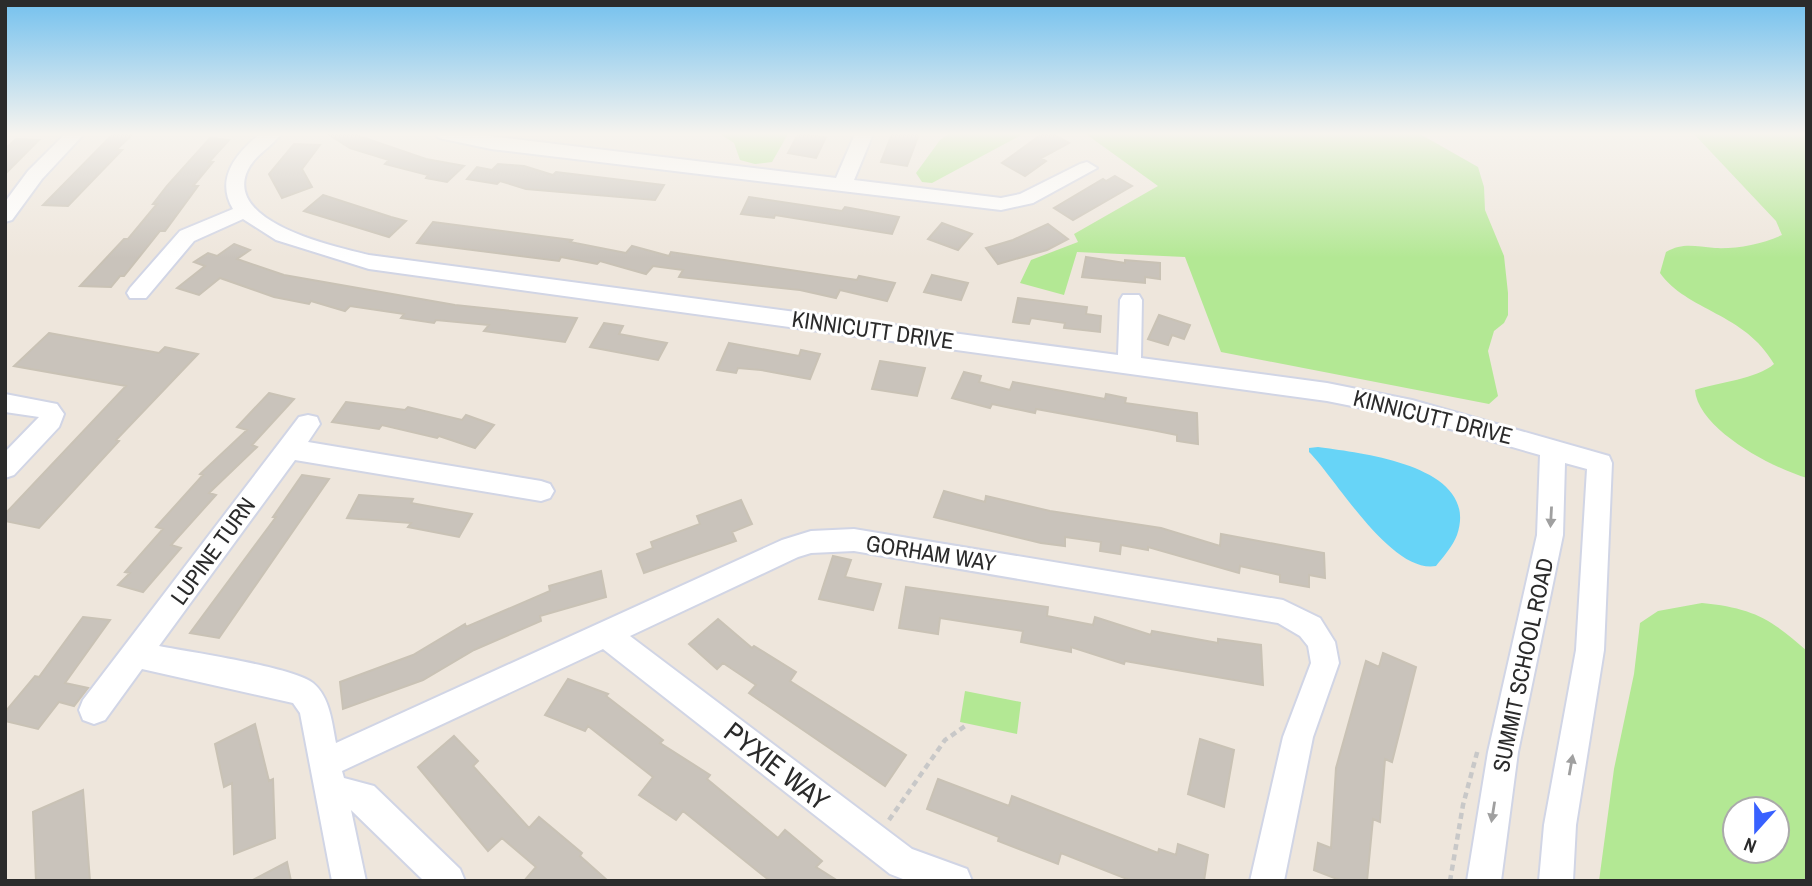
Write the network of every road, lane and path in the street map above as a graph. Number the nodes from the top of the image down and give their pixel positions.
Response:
1 (35, 175) edge
2 (237, 175) edge
3 (771, 175) edge
4 (847, 175) edge
5 (1073, 175) edge
6 (843, 185) junction
7 (243, 212) junction
8 (5, 216) edge
9 (138, 293) dead end
10 (1131, 300) dead end
11 (1129, 366) junction
12 (5, 403) edge
13 (308, 424) dead end
14 (289, 449) junction
15 (1553, 449) junction
16 (5, 468) edge
17 (541, 491) dead end
18 (607, 635) junction
19 (138, 655) junction
20 (94, 710) dead end
21 (968, 724) dead end
22 (329, 777) junction
23 (874, 841) junction
24 (437, 877) edge
25 (349, 881) edge
26 (956, 881) edge
27 (1267, 881) edge
28 (1484, 881) edge
29 (1556, 881) edge

1 - 8 street
2 - 7 street
3 - 6 street
4 - 6 street
5 - 6 street
7 - 9 street
7 - 11 street, KINNICUTT DRIVE
10 - 11 street
11 - 15 street, KINNICUTT DRIVE
12 - 16 street
13 - 14 street, LUPINE TURN
14 - 17 street
14 - 19 street, LUPINE TURN
15 -> 28 street, SUMMIT SCHOOL ROAD
29 -> 15 street, KINNICUTT DRIVE
18 - 22 street, GORHAM WAY
18 - 23 street, PYXIE WAY
18 - 27 street, GORHAM WAY
19 - 20 street, LUPINE TURN
19 - 22 street
21 - 23 path
22 - 24 street
22 - 25 street
23 - 26 street, PYXIE WAY

